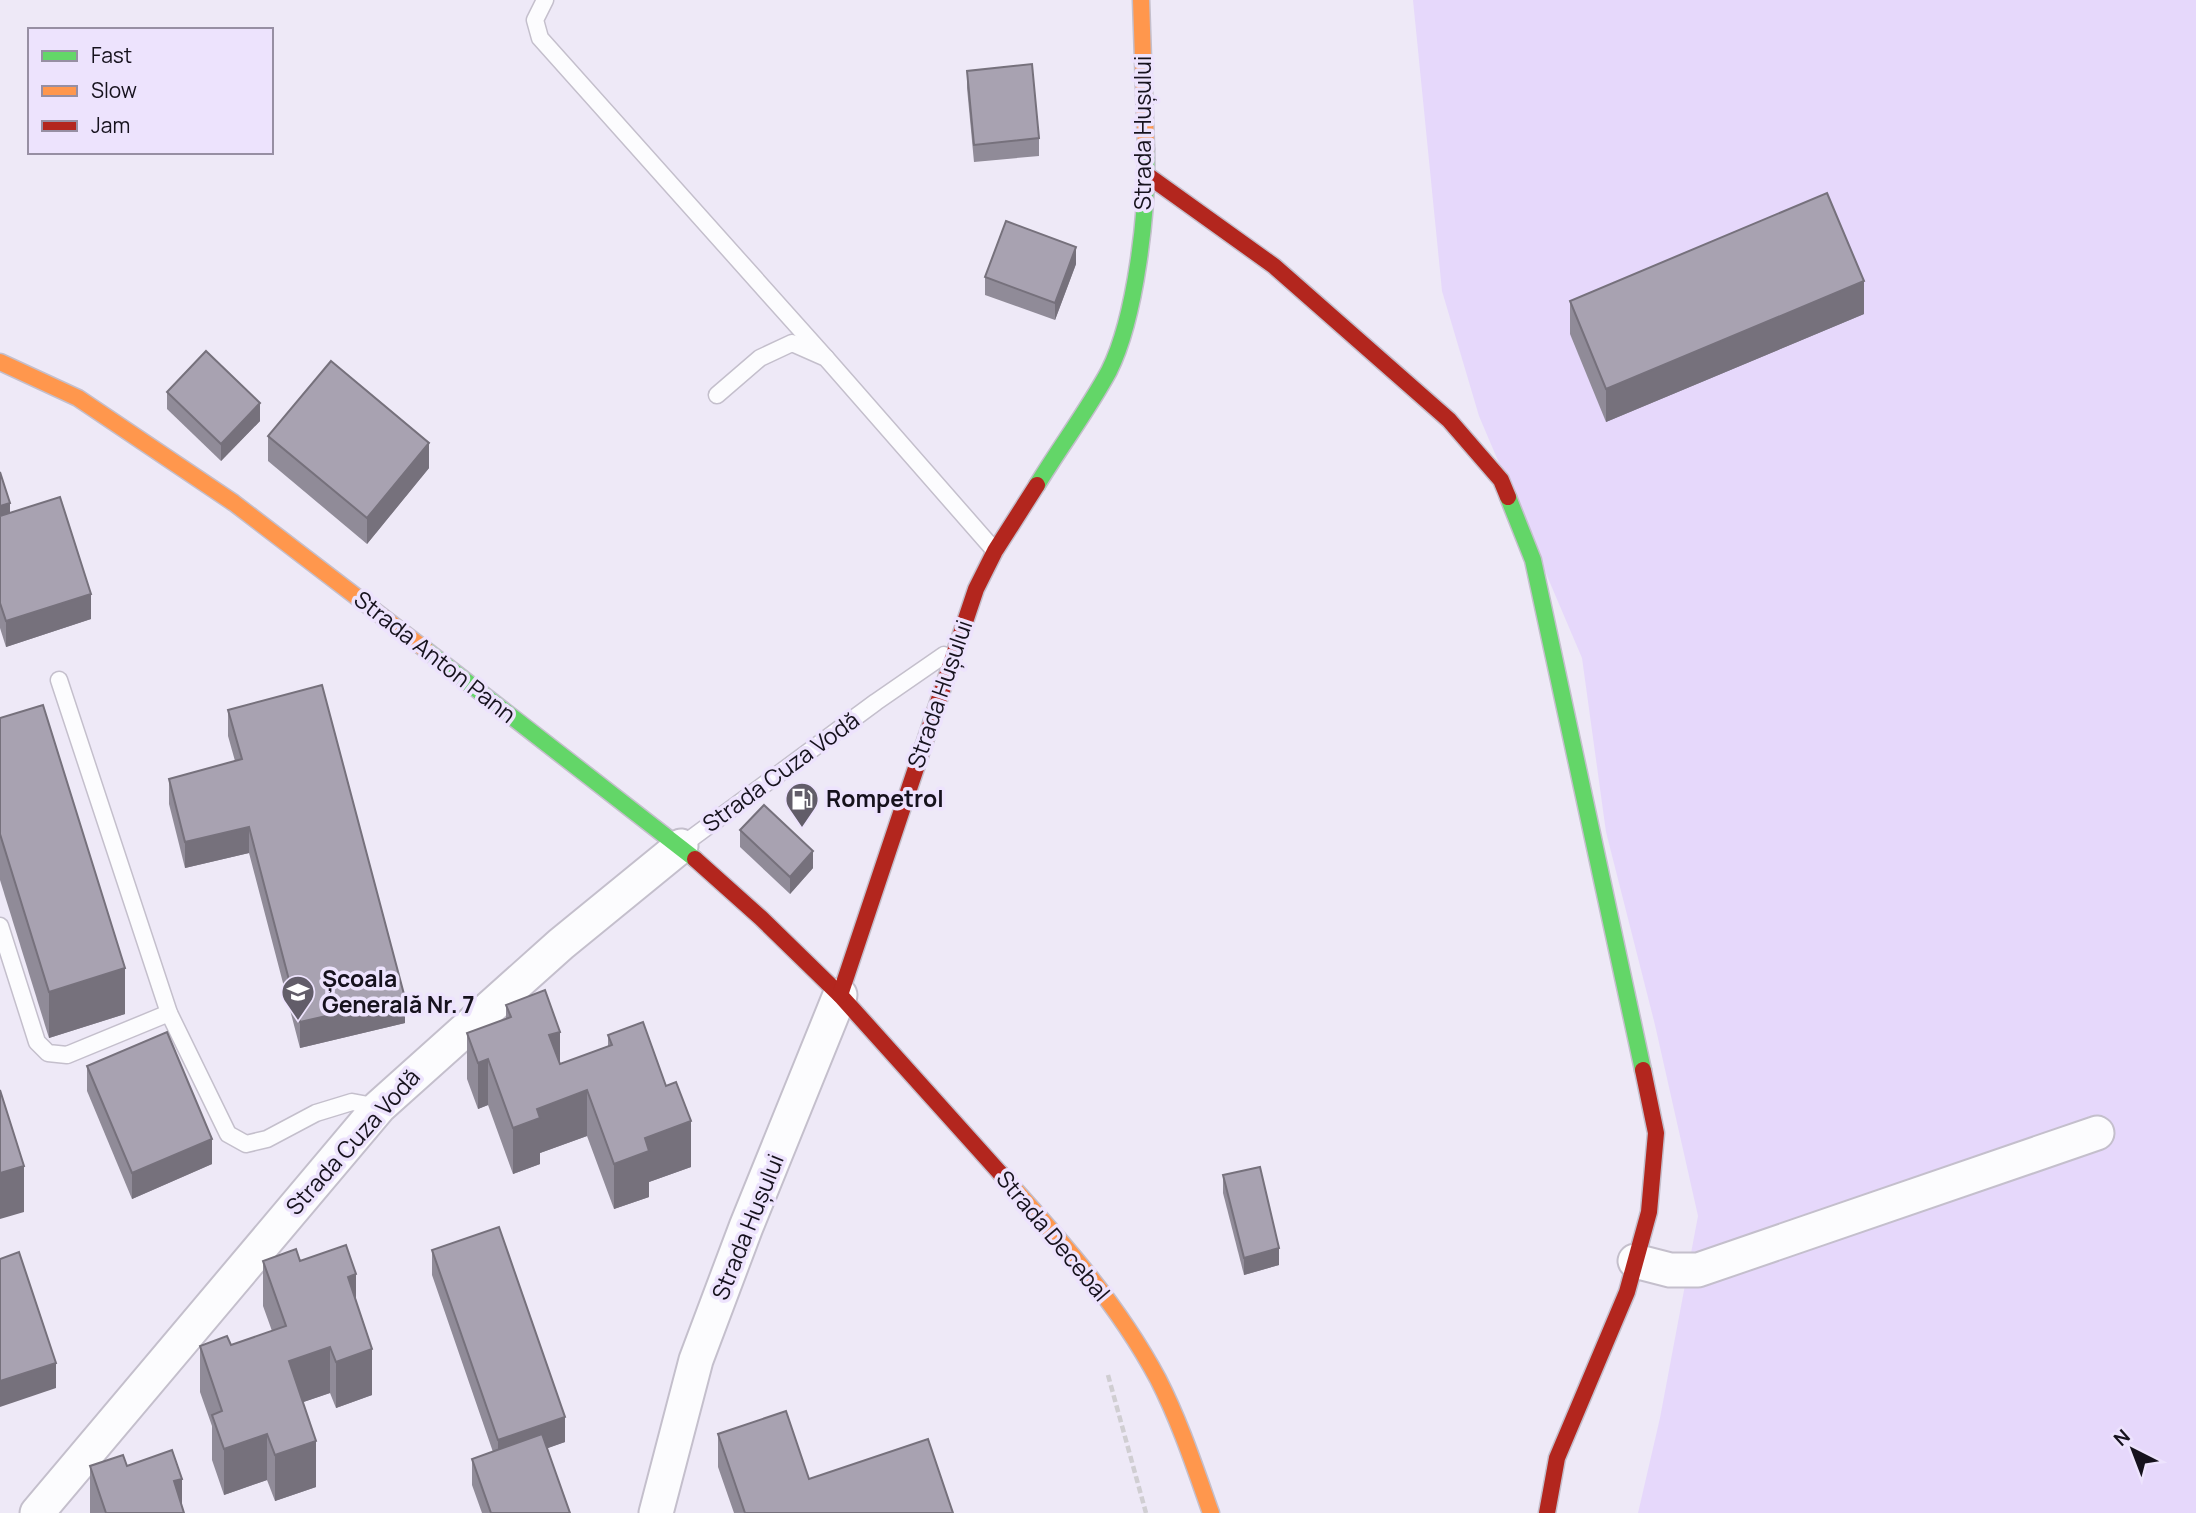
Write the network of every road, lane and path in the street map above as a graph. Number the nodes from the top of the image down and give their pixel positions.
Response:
1 (545, 0) edge
2 (1141, 0) edge
3 (1147, 175) junction
4 (2, 358) edge
5 (826, 358) junction
6 (717, 395) dead end
7 (995, 551) junction
8 (955, 648) junction
9 (59, 680) dead end
10 (681, 846) junction
11 (0, 926) edge
12 (840, 995) junction
13 (169, 1013) junction
14 (379, 1107) junction
15 (2097, 1133) dead end
16 (1635, 1261) junction
17 (1138, 1348) junction
18 (37, 1513) edge
19 (656, 1513) edge
20 (1146, 1513) edge
21 (1210, 1513) edge
22 (1547, 1513) edge

1 - 5 lane
2 - 3 street, Strada Hușului
3 - 7 street, Strada Hușului
3 - 16 street
4 - 10 street, Strada Anton Pann
5 - 6 lane
5 - 7 lane
7 - 8 street, Strada Hușului
8 - 10 lane, Strada Cuza Vodă
8 - 12 street, Strada Hușului
9 - 13 lane
10 - 12 street, Strada Anton Pann
10 - 14 street, Strada Cuza Vodă
11 - 13 lane
12 - 17 street, Strada Decebal
12 - 19 street, Strada Hușului
13 - 14 lane
14 - 18 street, Strada Cuza Vodă
15 - 16 street
16 - 22 street
17 - 20 path
17 - 21 street, Strada Decebal

